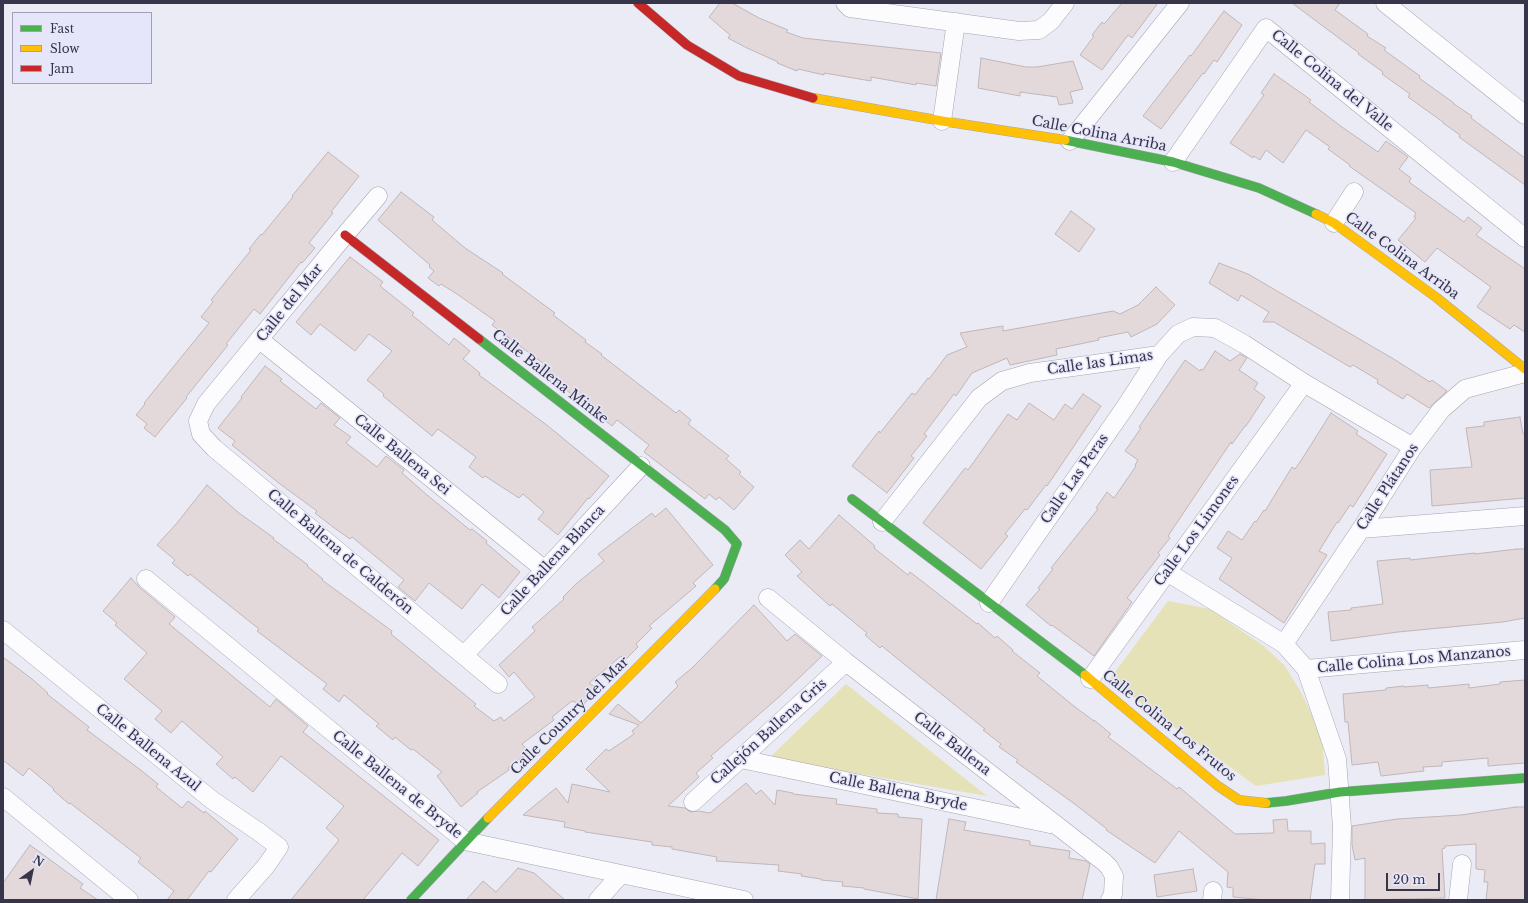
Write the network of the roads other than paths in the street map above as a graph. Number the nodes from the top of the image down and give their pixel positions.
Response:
1 (638, 3) edge
2 (845, 3) edge
3 (1180, 3) edge
4 (1385, 3) edge
5 (1061, 4) edge
6 (956, 22) junction
7 (1525, 115) edge
8 (942, 121) junction
9 (1070, 141) junction
10 (1173, 162) junction
11 (1354, 192) dead end
12 (378, 196) dead end
13 (1334, 223) junction
14 (345, 235) junction
15 (1525, 238) edge
16 (260, 340) junction
17 (1159, 355) junction
18 (1525, 369) edge
19 (1525, 373) edge
20 (1304, 383) junction
21 (202, 411) joint
22 (1413, 447) junction
23 (641, 466) junction
24 (852, 499) dead end
25 (1525, 516) edge
26 (882, 522) junction
27 (1361, 529) junction
28 (736, 544) joint
29 (545, 570) junction
30 (1167, 572) junction
31 (146, 580) dead end
32 (768, 598) dead end
33 (989, 603) junction
34 (3, 630) edge
35 (1284, 644) junction
36 (1525, 650) edge
37 (464, 655) junction
38 (846, 662) junction
39 (1306, 670) junction
40 (1090, 679) junction
41 (498, 684) dead end
42 (741, 759) junction
43 (1525, 778) edge
44 (1340, 792) junction
45 (3, 797) edge
46 (693, 802) dead end
47 (1055, 825) junction
48 (465, 841) junction
49 (1462, 864) dead end
50 (621, 874) junction
51 (129, 900) edge
52 (236, 900) edge
53 (411, 900) edge
54 (598, 900) edge
55 (744, 900) edge
56 (1110, 900) edge
57 (1340, 900) edge
58 (1458, 900) edge

1 - 8 street, Calle Colina Arriba
2 - 6 street
3 - 9 street
4 - 7 street
5 - 6 street
6 - 8 street
8 - 9 street, Calle Colina Arriba
9 - 10 street, Calle Colina Arriba
10 - 13 street, Calle Colina Arriba
10 - 15 street, Calle Colina del Valle
11 - 13 street
12 - 14 street, Calle del Mar
13 - 18 street, Calle Colina Arriba
14 - 16 street, Calle del Mar
14 - 23 street, Calle Ballena Minke
16 - 21 street, Calle del Mar
16 - 29 street, Calle Ballena Sei
17 - 20 street, Calle las Limas
17 - 26 street, Calle las Limas
17 - 33 street, Calle Las Peras
19 - 22 street, Calle Plátanos
20 - 22 street, Calle las Limas
20 - 30 street, Calle Los Limones
21 - 37 street, Calle Ballena de Calderón
22 - 27 street, Calle Plátanos
23 - 28 street, Calle Ballena Minke
23 - 29 street, Calle Ballena Blanca
24 - 26 street, Calle Colina Los Frutos
25 - 27 street
26 - 33 street, Calle Colina Los Frutos
27 - 35 street, Calle Plátanos
28 - 48 street, Calle Country del Mar
29 - 37 street, Calle Ballena Blanca
30 - 35 street, Calle Colina Los Manzanos
30 - 40 street, Calle Los Limones
31 - 48 street, Calle Ballena de Bryde
32 - 38 street, Calle Ballena
33 - 40 street, Calle Colina Los Frutos
34 - 52 street, Calle Ballena Azul
35 - 39 street, Calle Colina Los Manzanos
36 - 39 street, Calle Colina Los Manzanos
37 - 41 street, Calle Ballena de Calderón
38 - 42 street, Callejón Ballena Gris
38 - 47 street, Calle Ballena
39 - 44 street
40 - 44 street, Calle Colina Los Frutos
42 - 46 street, Callejón Ballena Gris
42 - 47 street, Calle Ballena Bryde
43 - 44 street, Calle Colina Los Frutos
44 - 57 street
45 - 51 street
47 - 56 street, Calle Ballena
48 - 50 street, Calle Ballena de Bryde
48 - 53 street, Calle Country del Mar
49 - 58 street
50 - 54 street
50 - 55 street, Calle Ballena de Bryde

